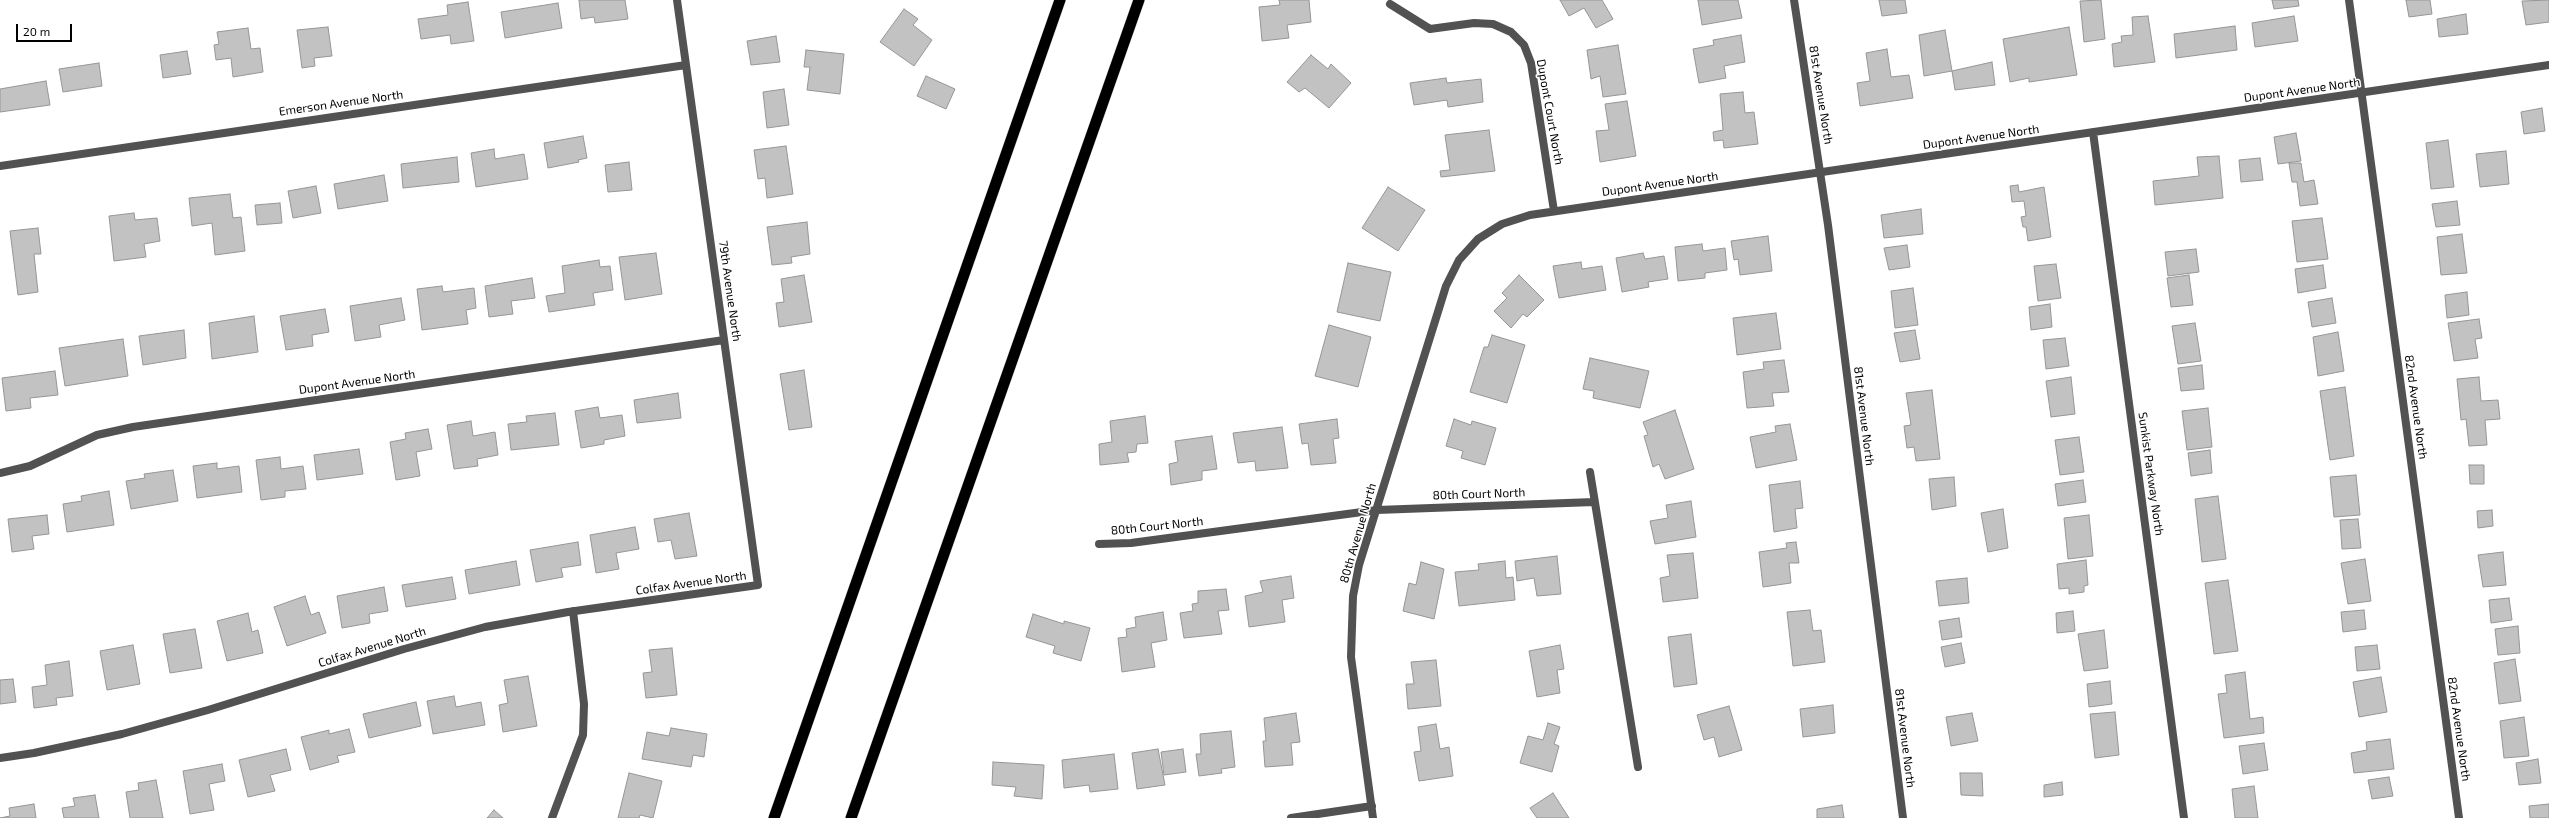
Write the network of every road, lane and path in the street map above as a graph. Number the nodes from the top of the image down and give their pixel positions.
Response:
1 (677, 0) edge
2 (1060, 0) edge
3 (1139, 0) edge
4 (1795, 0) edge
5 (2349, 0) edge
6 (1390, 4) dead end
7 (686, 65) junction
8 (2549, 66) edge
9 (2362, 93) junction
10 (2093, 132) junction
11 (0, 166) edge
12 (1821, 172) junction
13 (1554, 211) junction
14 (1446, 286) joint
15 (724, 340) junction
16 (1590, 472) dead end
17 (0, 473) edge
18 (1594, 502) junction
19 (1377, 510) junction
20 (1099, 544) dead end
21 (758, 585) joint
22 (573, 611) junction
23 (0, 758) edge
24 (1638, 767) dead end
25 (1372, 806) junction
26 (552, 818) edge
27 (774, 818) edge
28 (851, 818) edge
29 (1291, 818) edge
30 (1373, 818) edge
31 (1903, 818) edge
32 (2184, 818) edge
33 (2459, 818) edge

1 - 7 street, 79th Avenue North
2 - 27 highway
3 - 28 highway
4 - 12 street, 81st Avenue North
5 - 9 street, 82nd Avenue North
6 - 13 street, Dupont Court North
7 - 11 street, Emerson Avenue North
7 - 15 street, 79th Avenue North
8 - 9 street, Dupont Avenue North
9 - 10 street, Dupont Avenue North
9 - 33 street, 82nd Avenue North
10 - 12 street, Dupont Avenue North
10 - 32 street, Sunkist Parkway North
12 - 13 street, Dupont Avenue North
12 - 31 street, 81st Avenue North
13 - 14 street, Dupont Avenue North
14 - 19 street, 80th Avenue North
15 - 17 street, Dupont Avenue North
15 - 21 street, 79th Avenue North
16 - 18 street
18 - 19 street, 80th Court North
18 - 24 street
19 - 20 street, 80th Court North
19 - 25 street, 80th Avenue North
21 - 22 street, Colfax Avenue North
22 - 23 street, Colfax Avenue North
22 - 26 street
25 - 29 street
25 - 30 street, 80th Avenue North

